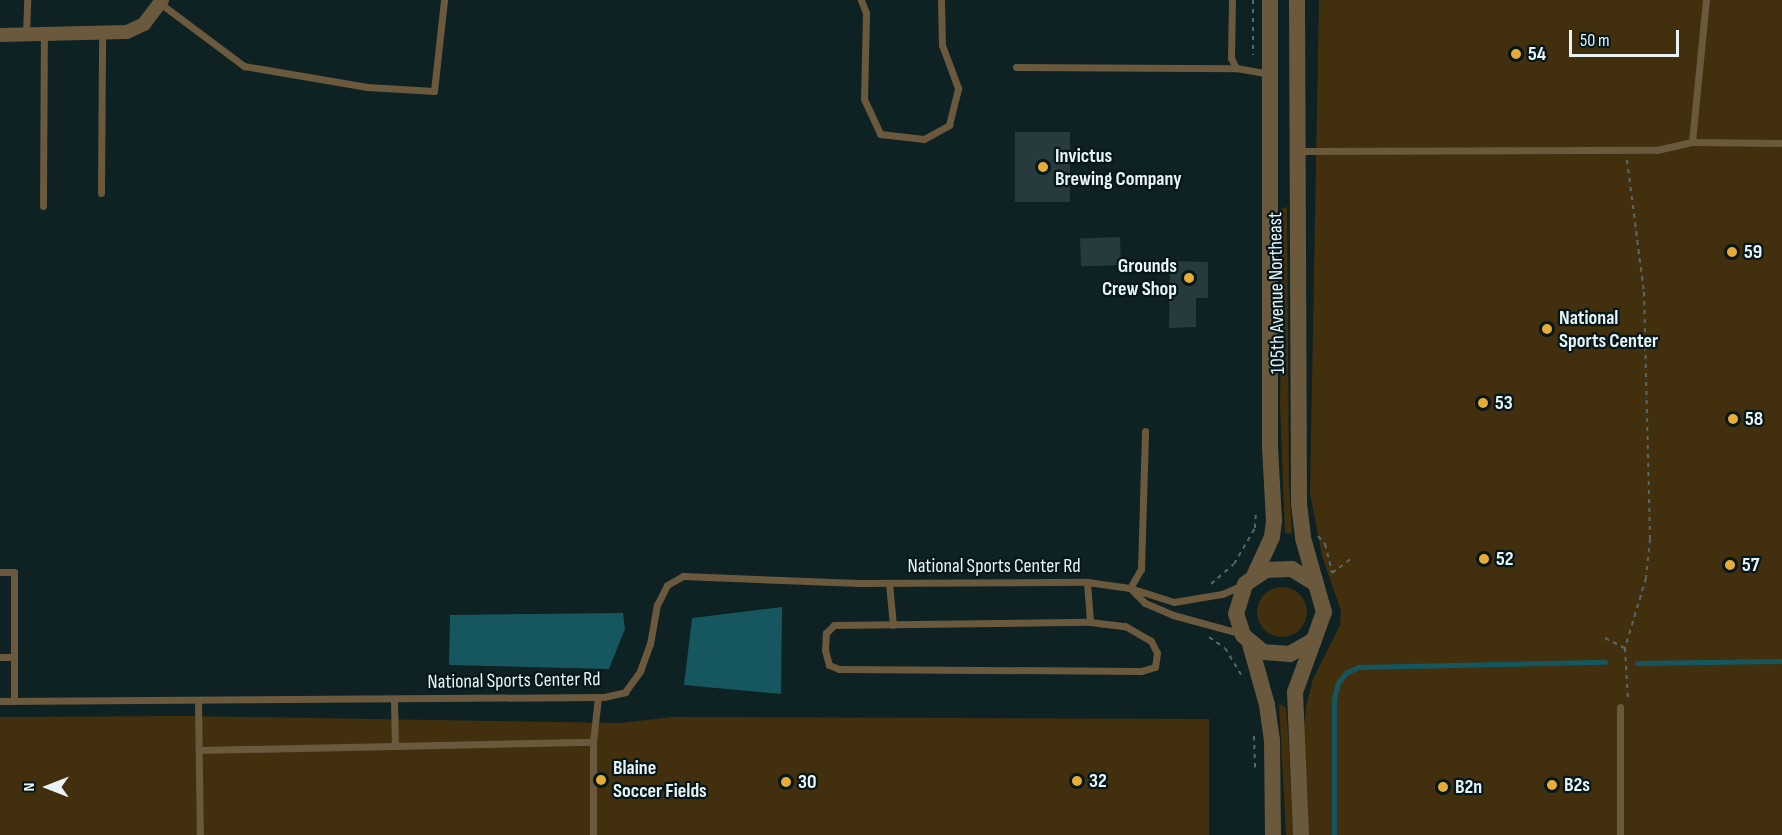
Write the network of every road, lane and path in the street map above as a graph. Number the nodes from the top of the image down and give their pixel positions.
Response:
1 (27, 0) edge
2 (444, 0) edge
3 (861, 0) edge
4 (941, 0) edge
5 (1232, 0) edge
6 (1253, 0) edge
7 (1270, 0) edge
8 (1297, 0) edge
9 (1706, 0) edge
10 (161, 2) edge
11 (0, 35) edge
12 (26, 35) junction
13 (44, 35) junction
14 (102, 35) junction
15 (1016, 67) dead end
16 (1236, 68) junction
17 (1262, 73) junction
18 (1692, 142) junction
19 (1782, 143) edge
20 (1626, 150) junction
21 (1297, 151) junction
22 (101, 193) dead end
23 (43, 206) dead end
24 (1145, 430) dead end
25 (1256, 504) dead end
26 (1352, 558) dead end
27 (0, 572) edge
28 (1332, 573) dead end
29 (1250, 580) junction
30 (1087, 582) junction
31 (889, 583) junction
32 (1314, 583) junction
33 (1206, 586) dead end
34 (1130, 588) junction
35 (1090, 622) junction
36 (893, 625) junction
37 (1204, 633) dead end
38 (1605, 638) dead end
39 (1246, 639) junction
40 (1314, 640) junction
41 (1625, 648) junction
42 (0, 657) edge
43 (14, 657) junction
44 (1241, 676) dead end
45 (598, 697) junction
46 (198, 700) junction
47 (394, 700) junction
48 (0, 701) edge
49 (14, 701) junction
50 (1620, 707) dead end
51 (1629, 707) dead end
52 (1254, 730) dead end
53 (594, 742) junction
54 (395, 746) junction
55 (200, 750) junction
56 (1256, 777) dead end
57 (200, 835) edge
58 (593, 835) edge
59 (1273, 835) edge
60 (1301, 835) edge
61 (1620, 835) edge

1 - 12 lane
2 - 10 lane
3 - 4 lane
5 - 16 lane
6 - 17 path
7 - 17 street, 105th Avenue Northeast
8 - 21 street, 105th Avenue Northeast
9 - 18 lane
10 - 14 street
11 - 12 street
12 - 13 street
13 - 14 street
13 - 23 lane
14 - 22 lane
15 - 16 lane
16 - 17 lane
17 - 29 street, 105th Avenue Northeast
18 - 19 lane
18 - 20 lane
20 - 21 lane
20 - 41 path
21 - 32 street, 105th Avenue Northeast
24 - 34 lane
25 - 33 path
26 - 28 path
27 - 43 lane
29 - 32 street
29 - 34 lane, National Sports Center Rd
29 - 39 street, 105th Avenue Northeast
30 - 31 lane, National Sports Center Rd
30 - 34 lane, National Sports Center Rd
30 - 35 lane
31 - 36 lane
31 - 45 lane, National Sports Center Rd
32 - 40 street, 105th Avenue Northeast
34 - 39 lane
35 - 36 lane
35 - 36 lane
37 - 44 path
38 - 41 path
39 - 40 street
39 - 59 street, 105th Avenue Northeast
40 - 60 street, 105th Avenue Northeast
41 - 51 path
42 - 43 lane
43 - 49 lane
45 - 47 lane, National Sports Center Rd
45 - 53 lane
46 - 47 lane, National Sports Center Rd
46 - 49 lane, National Sports Center Rd
46 - 55 lane
47 - 54 lane
48 - 49 lane, National Sports Center Rd
50 - 61 lane
52 - 56 path
53 - 54 lane
53 - 58 lane
54 - 55 lane
55 - 57 lane

